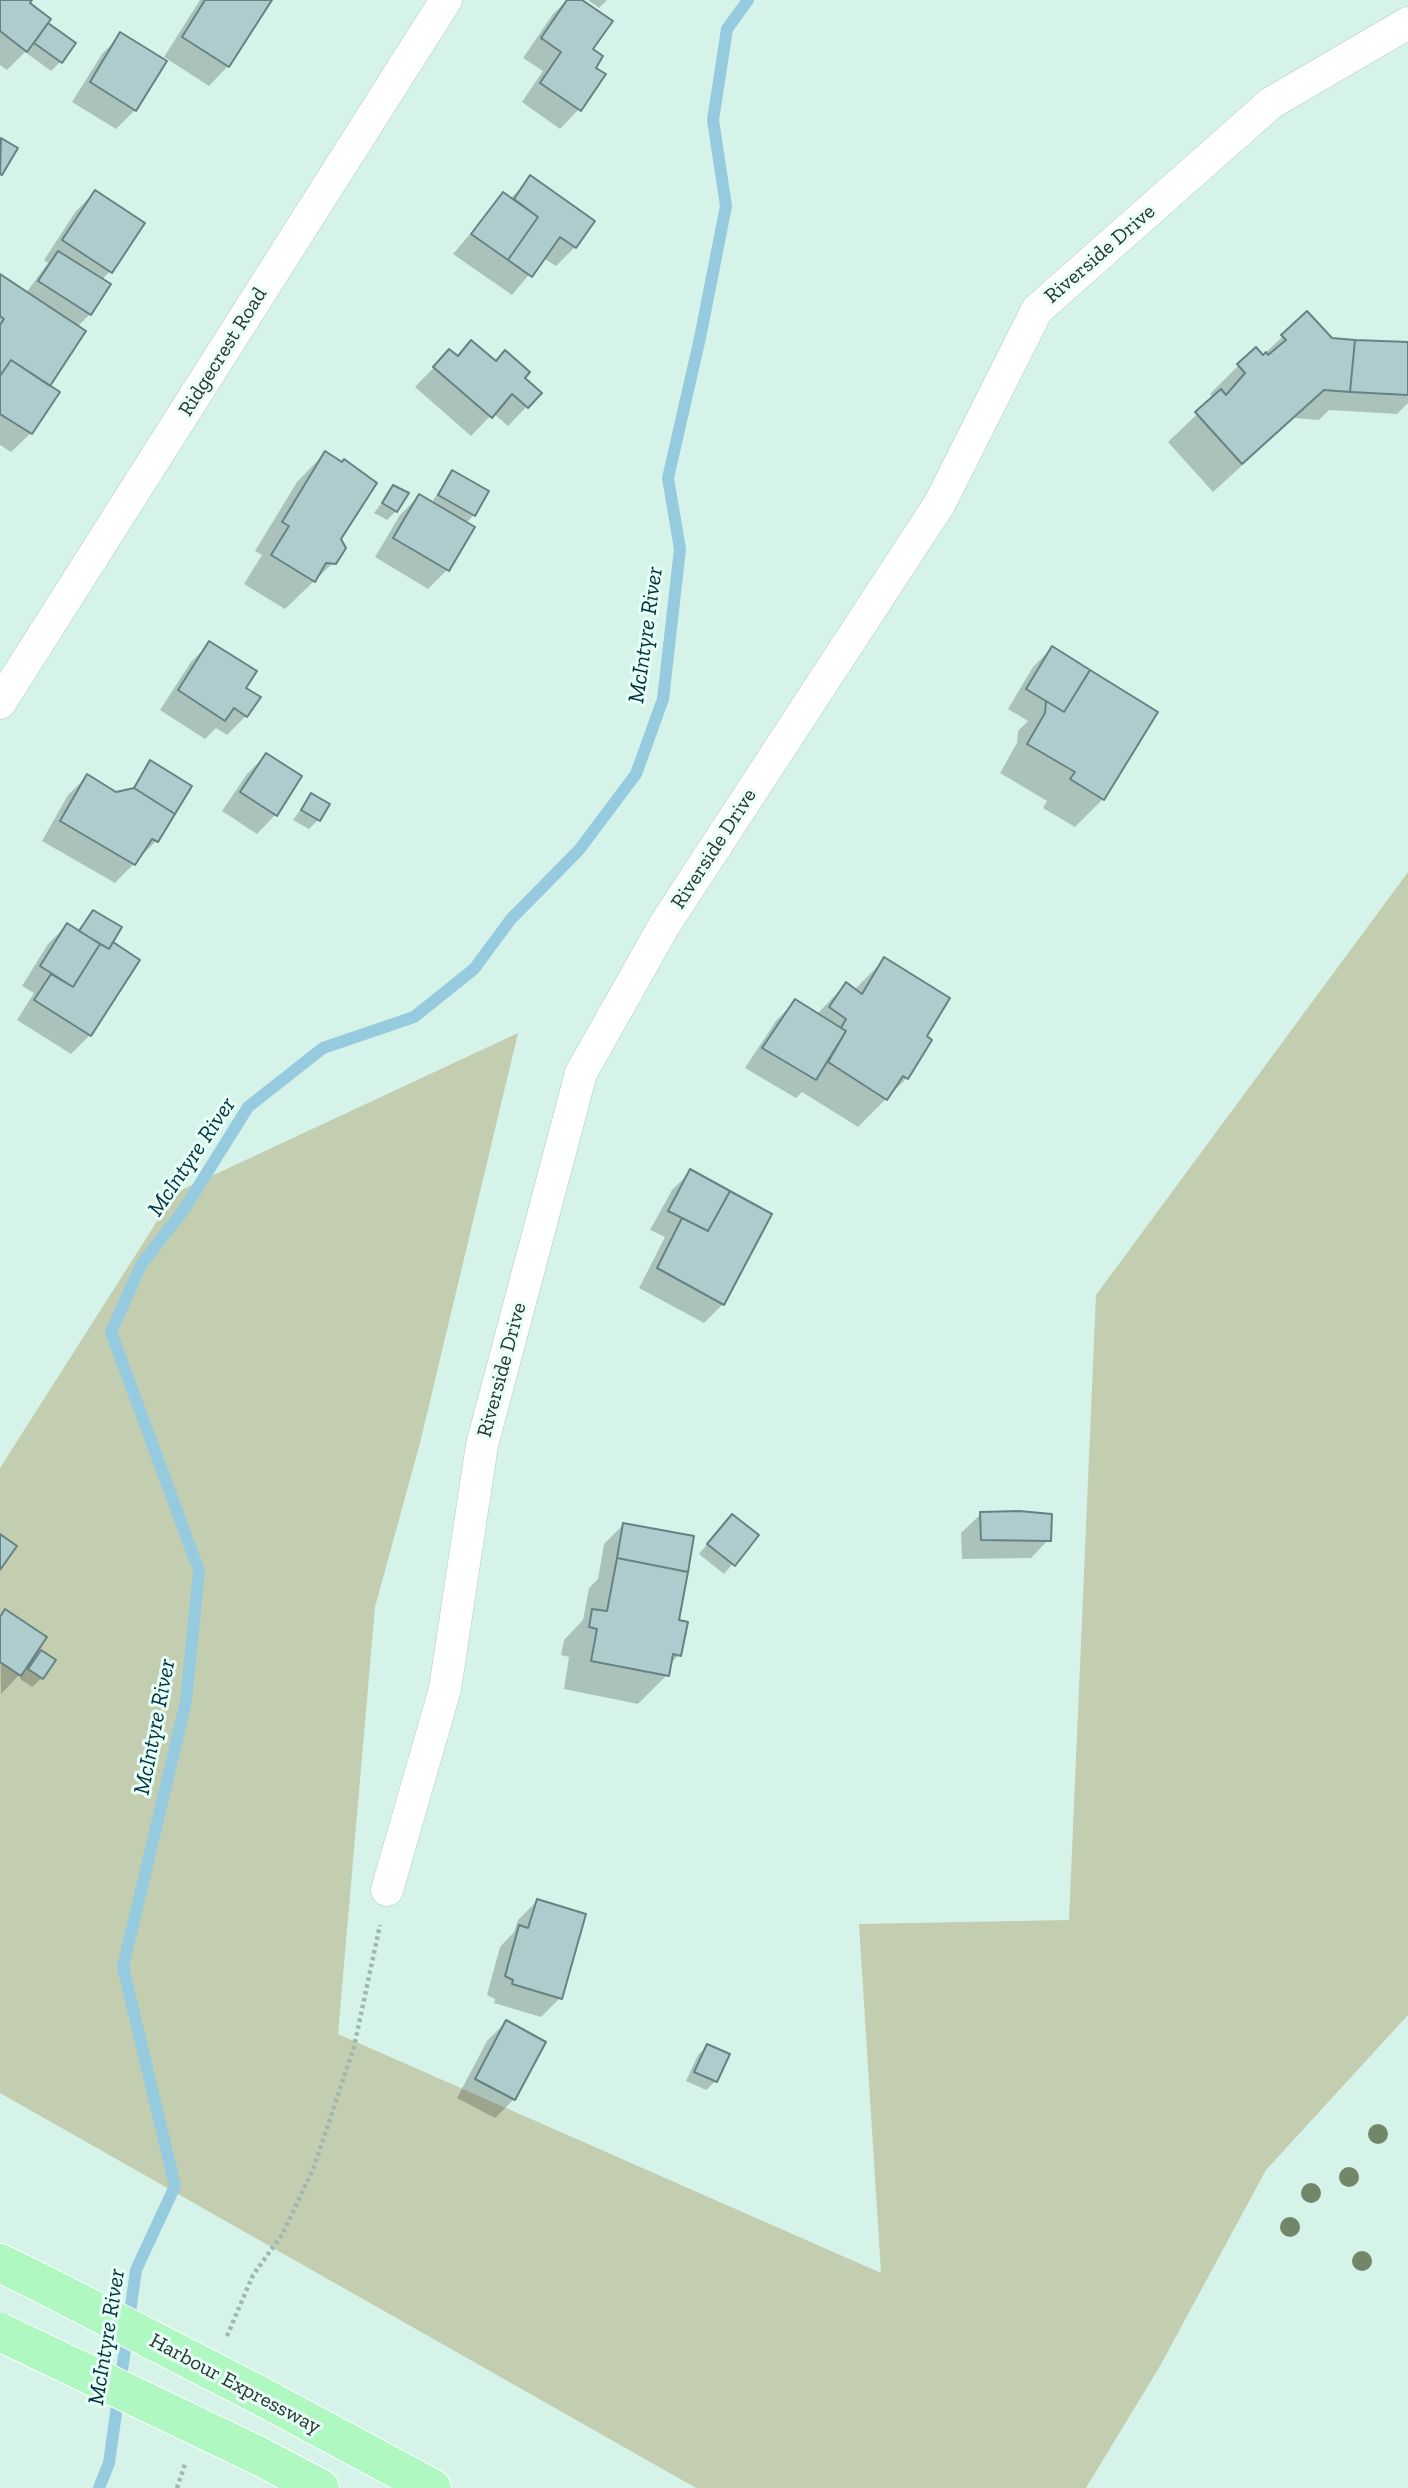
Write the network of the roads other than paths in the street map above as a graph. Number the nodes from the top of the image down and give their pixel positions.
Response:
1 (446, 0) edge
2 (1408, 23) edge
3 (0, 703) edge
4 (387, 1890) road end
5 (0, 2263) edge
6 (0, 2332) edge
7 (320, 2488) edge
8 (432, 2488) edge

1 - 3 street, Ridgecrest Road
2 - 4 street, Riverside Drive
5 - 8 main road, Harbour Expressway, bridge
6 - 7 main road, bridge

